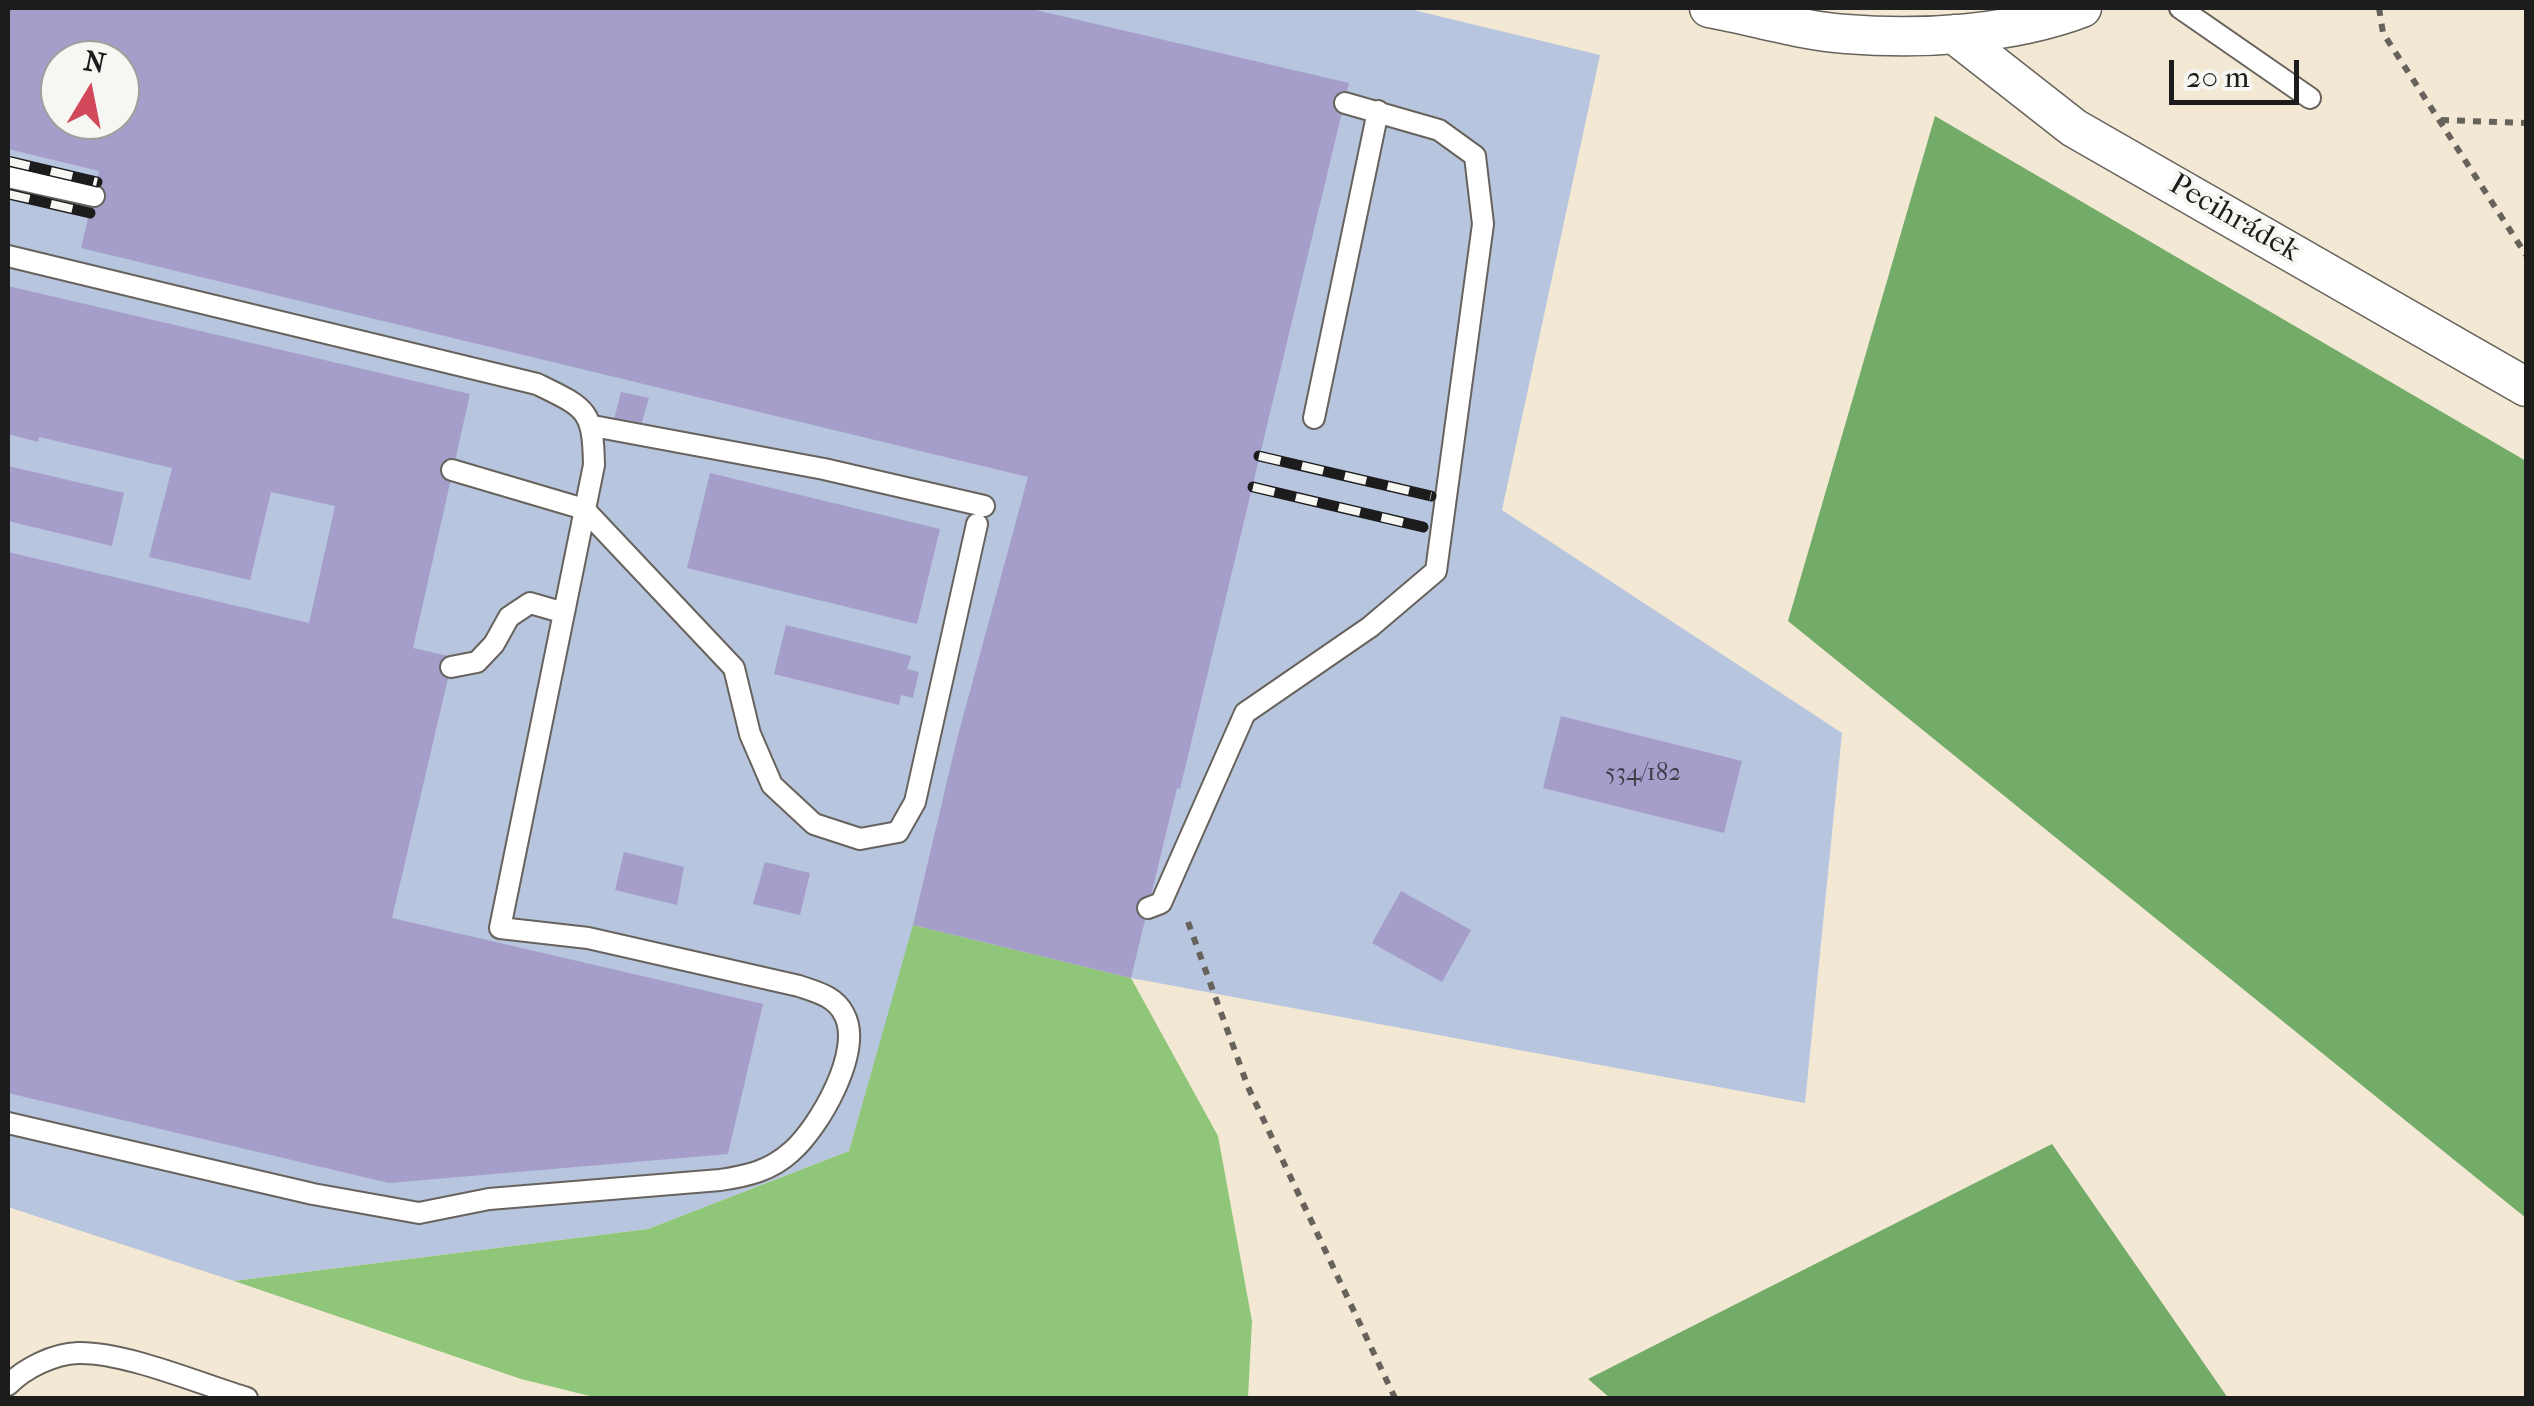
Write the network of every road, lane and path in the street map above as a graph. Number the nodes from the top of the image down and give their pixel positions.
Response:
1 (1709, 8) edge
2 (2082, 8) edge
3 (2180, 8) edge
4 (2380, 8) edge
5 (1954, 34) junction
6 (2310, 98) dead end
7 (1344, 102) dead end
8 (1378, 111) junction
9 (2440, 120) junction
10 (2526, 124) edge
11 (8, 177) edge
12 (94, 196) dead end
13 (2526, 254) edge
14 (8, 256) edge
15 (2526, 387) edge
16 (1314, 418) dead end
17 (593, 426) junction
18 (452, 470) dead end
19 (584, 509) junction
20 (562, 612) junction
21 (451, 667) dead end
22 (1148, 908) dead end
23 (1188, 922) dead end
24 (8, 1123) edge
25 (8, 1386) edge
26 (247, 1398) edge
27 (1396, 1398) edge

1 - 5 street
2 - 5 street
3 - 6 lane
4 - 9 path
5 - 15 street, Pecihrádek
7 - 8 lane
8 - 16 lane
8 - 22 lane
9 - 10 path
9 - 13 path
11 - 12 lane
14 - 17 lane
17 - 19 lane
17 - 19 lane
18 - 19 lane
19 - 20 lane
20 - 21 lane
20 - 24 lane
23 - 27 path
25 - 26 lane

